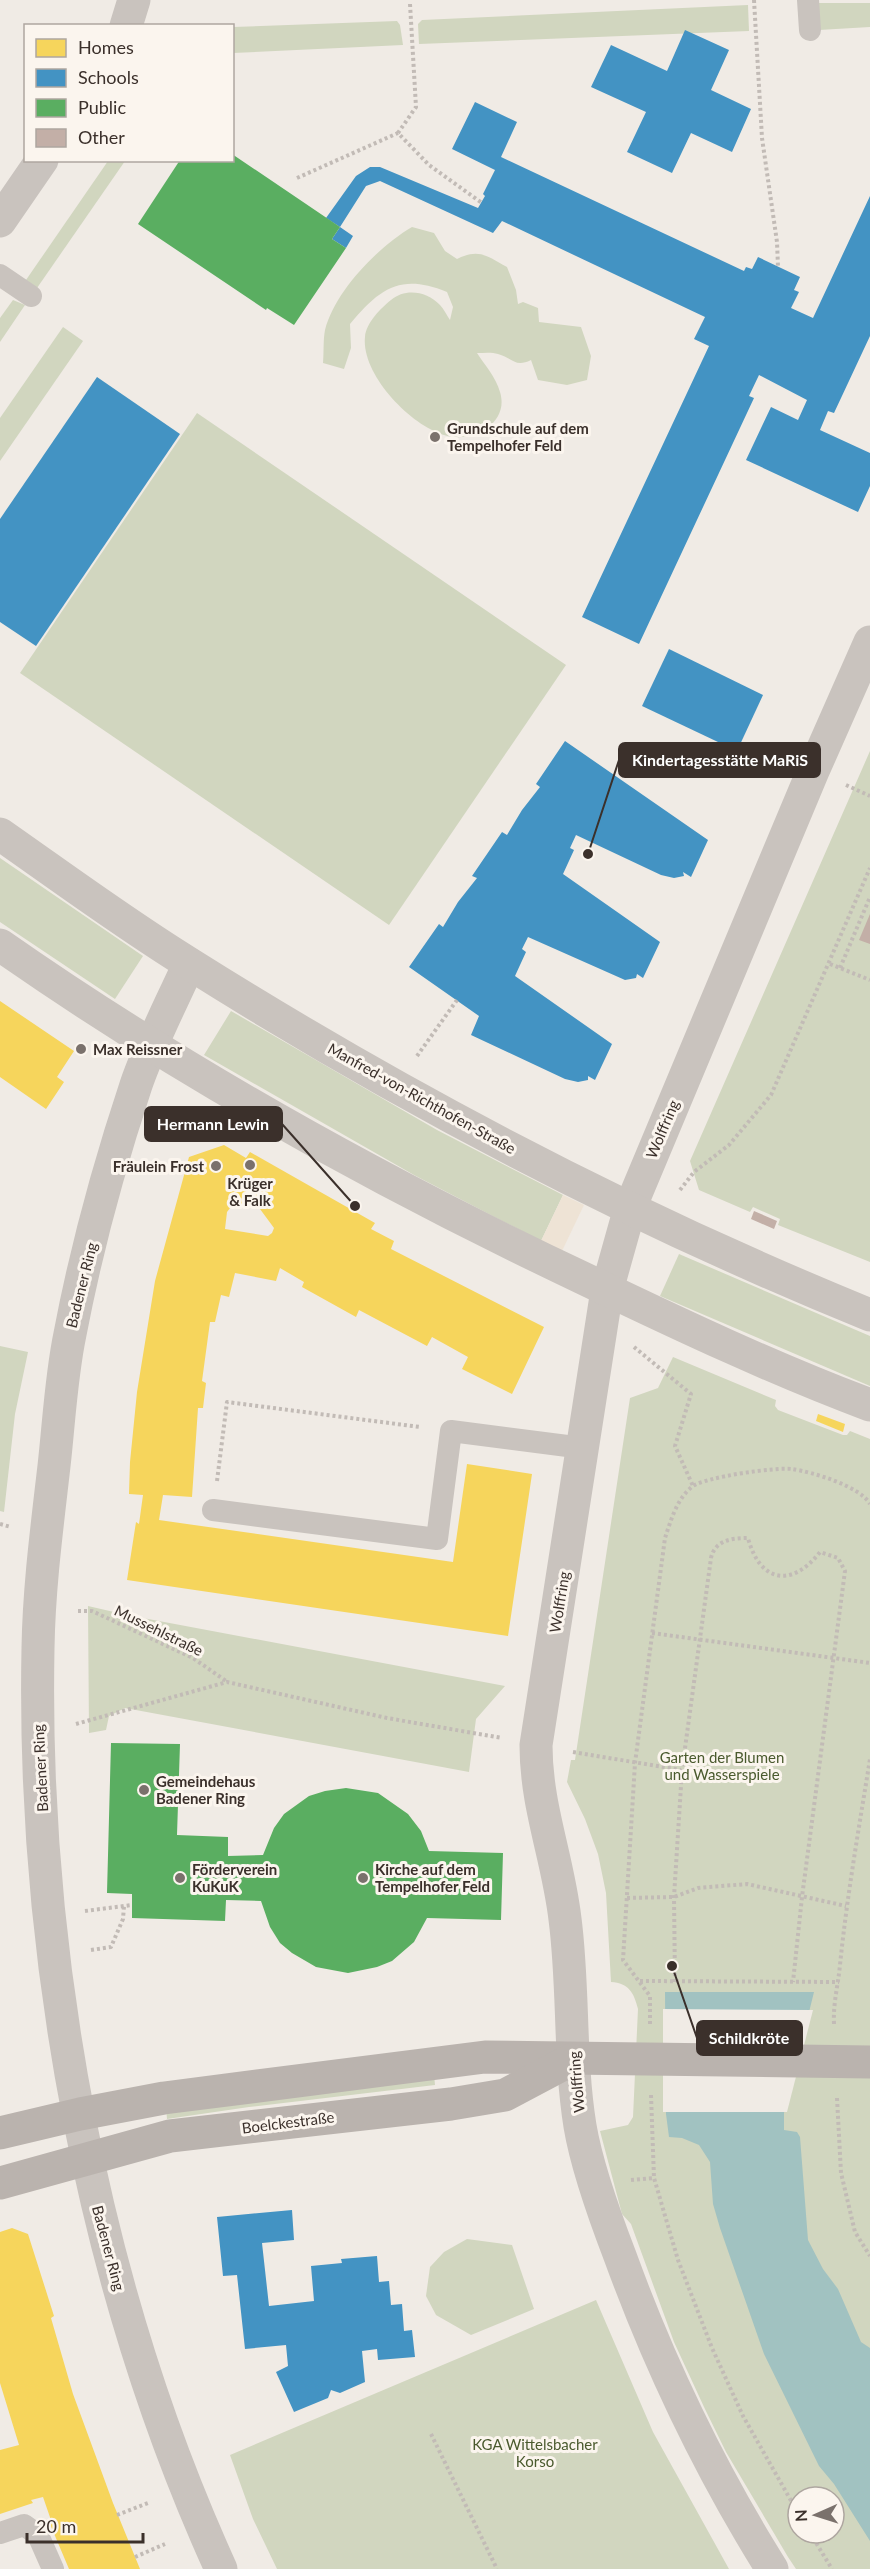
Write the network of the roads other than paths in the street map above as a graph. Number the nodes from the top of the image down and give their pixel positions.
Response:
1 (134, 0) edge
2 (808, 0) edge
3 (127, 24) edge
4 (810, 30) dead end
5 (41, 162) edge
6 (0, 220) edge
7 (0, 275) edge
8 (31, 296) dead end
9 (870, 642) edge
10 (0, 834) edge
11 (0, 945) edge
12 (189, 964) junction
13 (152, 1045) junction
14 (630, 1209) junction
15 (607, 1290) junction
16 (870, 1315) edge
17 (870, 1405) edge
18 (583, 1448) junction
19 (213, 1510) road end
20 (573, 2059) junction
21 (870, 2062) edge
22 (80, 2114) junction
23 (0, 2133) edge
24 (89, 2159) junction
25 (0, 2183) edge
26 (0, 2533) edge
27 (53, 2569) edge
28 (221, 2569) edge
29 (772, 2569) edge

1 - 3 street
2 - 4 lane
5 - 6 street
7 - 8 lane
9 - 14 street, Wolffring
10 - 12 street, Manfred-von-Richthofen-Straße
11 - 13 street
12 - 13 street, Badener Ring
12 - 14 street, Manfred-von-Richthofen-Straße
13 - 15 street
13 - 22 street, Badener Ring
14 - 15 street, Wolffring
14 - 16 street, Manfred-von-Richthofen-Straße
15 - 17 street
15 - 18 street, Wolffring
18 - 19 lane
18 - 20 street, Wolffring
20 - 21 main road, Boelckestraße
20 - 22 main road, Boelckestraße
20 - 24 main road, Boelckestraße
20 - 29 street, Wolffring
22 - 23 main road, Boelckestraße
22 - 24 street, Badener Ring
24 - 25 main road, Boelckestraße
24 - 28 street, Badener Ring
26 - 27 lane

